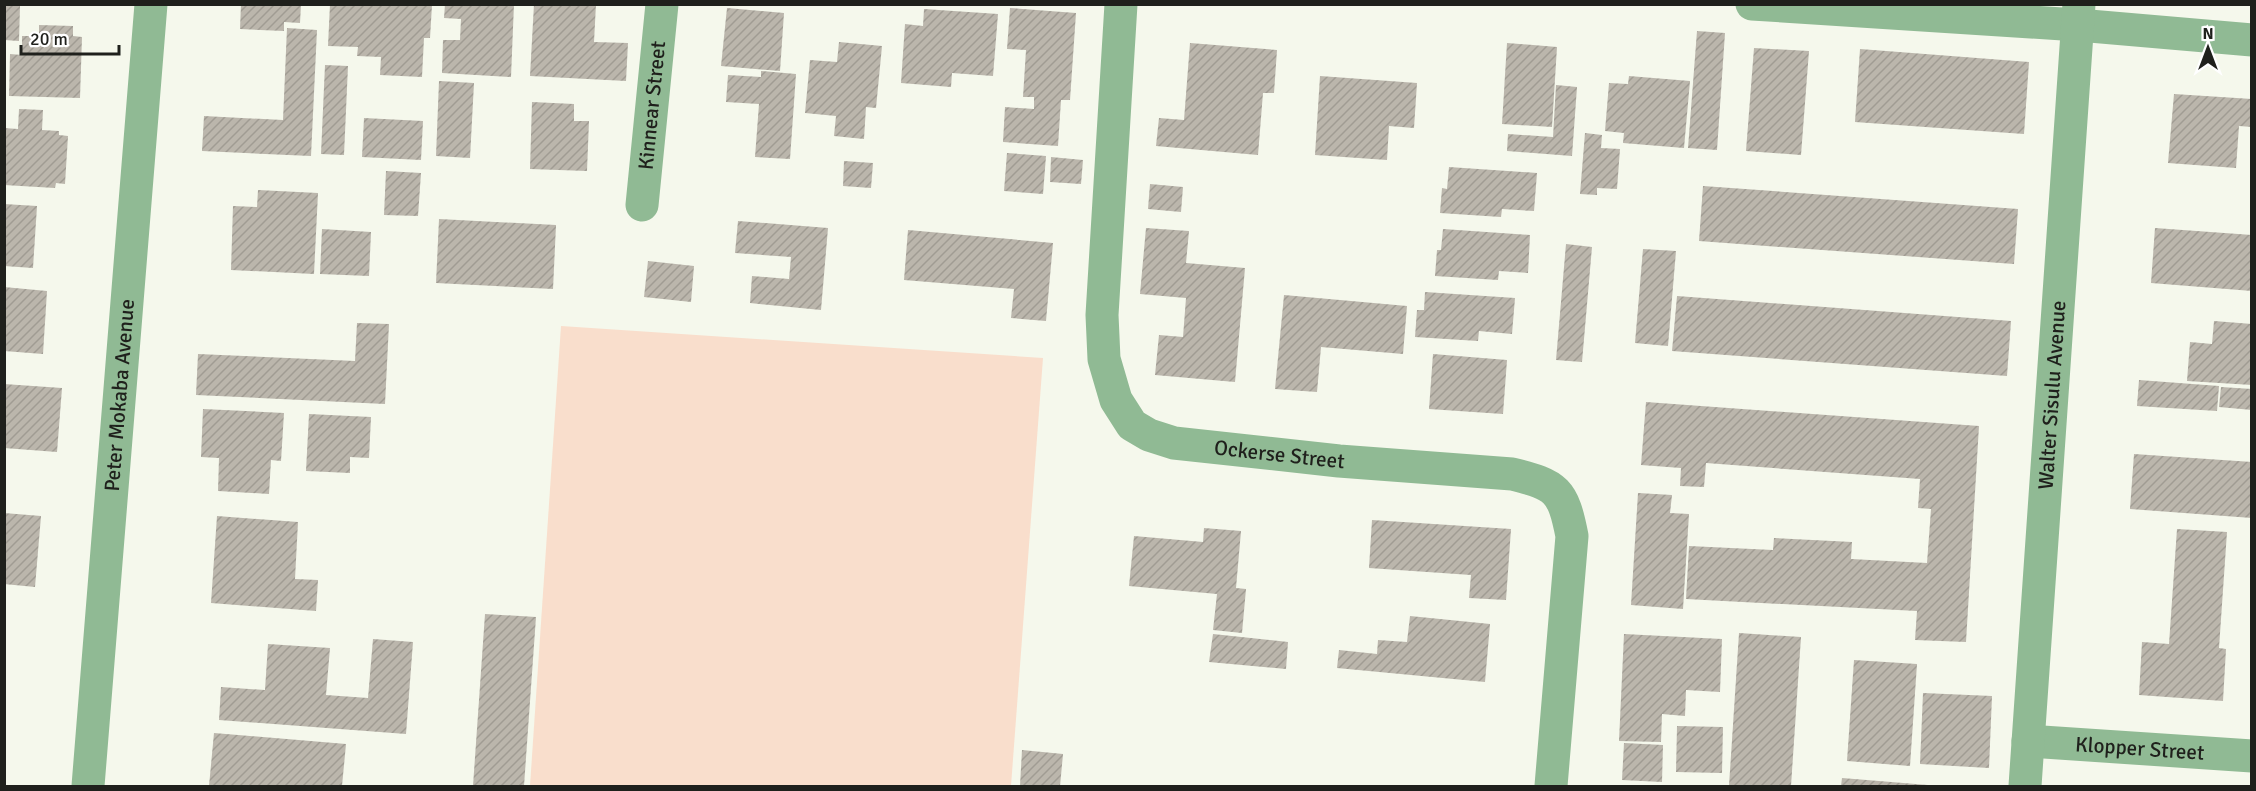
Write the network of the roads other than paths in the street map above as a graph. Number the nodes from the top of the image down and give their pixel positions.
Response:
1 (151, 4) edge
2 (662, 4) edge
3 (1121, 4) edge
4 (1752, 4) edge
5 (2079, 15) edge
6 (2252, 40) edge
7 (642, 205) dead end
8 (2028, 741) junction
9 (2252, 756) edge
10 (88, 786) edge
11 (1551, 786) edge
12 (2025, 786) edge

1 - 10 street, Peter Mokaba Avenue
2 - 7 street, Kinnear Street
3 - 11 street, Ockerse Street
4 - 5 street
5 - 6 street
5 - 8 street, Walter Sisulu Avenue
8 - 9 street, Klopper Street
8 - 12 street, Walter Sisulu Avenue

